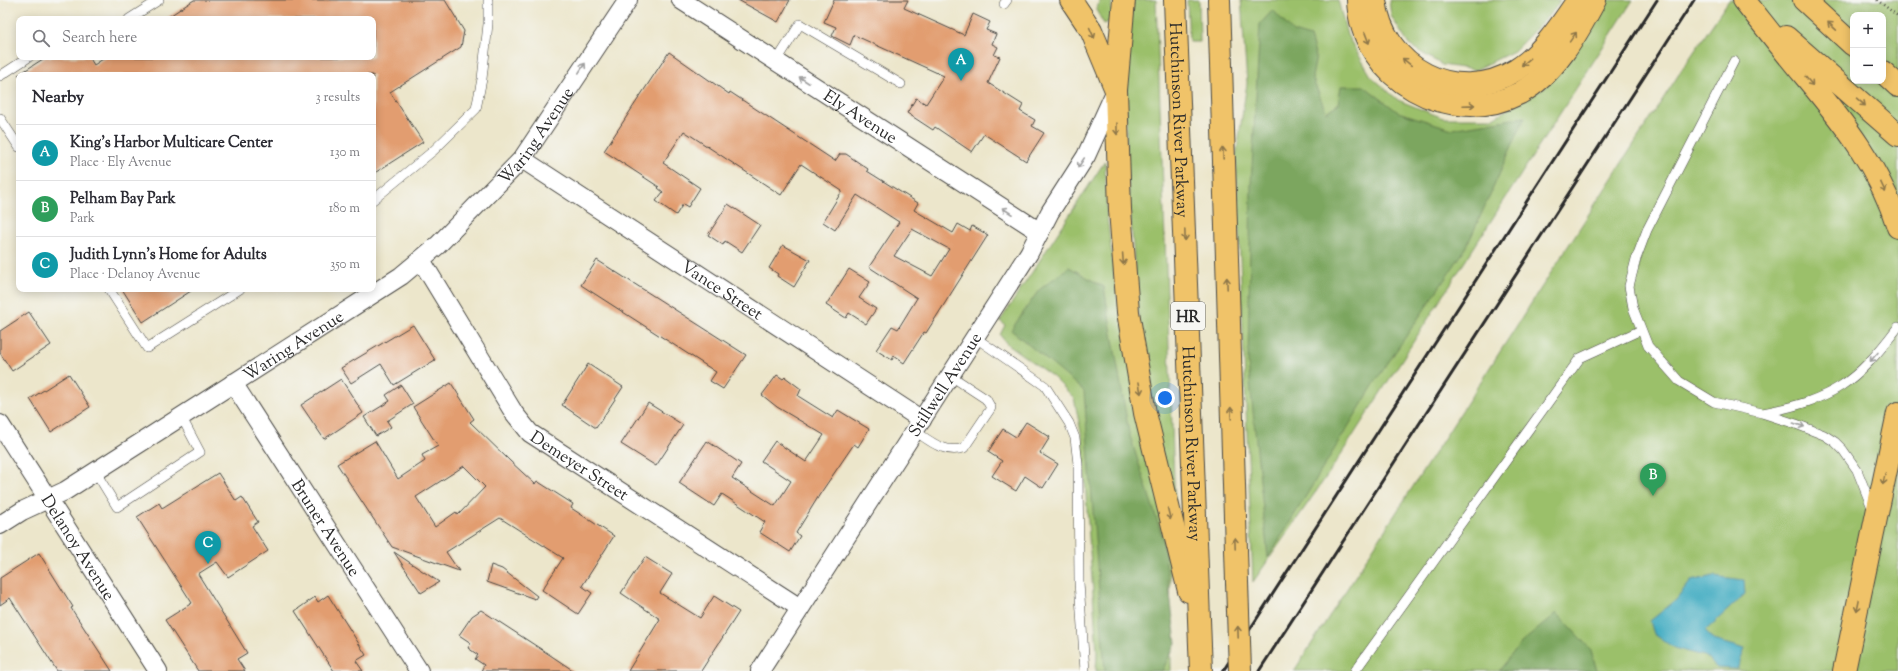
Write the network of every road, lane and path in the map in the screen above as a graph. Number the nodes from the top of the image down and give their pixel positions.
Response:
1 (159, 0) edge
2 (488, 0) edge
3 (628, 0) edge
4 (681, 0) edge
5 (1071, 0) edge
6 (1124, 0) edge
7 (1175, 0) edge
8 (1219, 0) edge
9 (1358, 0) edge
10 (1375, 0) edge
11 (1578, 0) edge
12 (1595, 0) edge
13 (1744, 0) edge
14 (1877, 0) edge
15 (1808, 3) edge
16 (134, 16) edge
17 (1898, 16) edge
18 (1850, 41) edge
19 (1787, 45) junction
20 (24, 60) edge
21 (1734, 61) dead end
22 (776, 62) junction
23 (1886, 75) edge
24 (0, 76) edge
25 (900, 84) dead end
26 (1898, 86) edge
27 (1116, 90) junction
28 (0, 118) edge
29 (1898, 135) edge
30 (16, 142) edge
31 (522, 159) junction
32 (376, 198) edge
33 (1898, 227) edge
34 (1040, 232) junction
35 (422, 260) junction
36 (111, 292) edge
37 (235, 292) edge
38 (376, 292) edge
39 (376, 292) edge
40 (1898, 327) edge
41 (1642, 330) junction
42 (976, 338) junction
43 (951, 376) junction
44 (233, 383) junction
45 (1762, 413) junction
46 (1898, 413) edge
47 (181, 416) junction
48 (0, 424) edge
49 (919, 426) junction
50 (95, 471) junction
51 (48, 499) junction
52 (1876, 517) junction
53 (0, 525) edge
54 (800, 608) junction
55 (1199, 633) junction
56 (158, 671) edge
57 (419, 671) edge
58 (760, 671) edge
59 (1085, 671) edge
60 (1201, 671) edge
61 (1240, 671) edge
62 (1355, 671) edge
63 (1844, 671) edge

1 - 16 lane
2 - 32 lane
31 -> 3 street, Waring Avenue
4 - 22 street, Ely Avenue
5 -> 27 main road
6 - 27 main road
7 -> 55 main road, Hutchinson River Parkway / HR
61 -> 8 main road, HR, bridge
9 -> 12 main road
11 -> 10 main road
13 - 19 main road
14 - 17 path
18 -> 15 main road
19 -> 29 main road
19 -> 33 main road
20 - 24 lane
21 - 41 lane
22 - 25 lane
34 -> 22 street, Ely Avenue
23 - 26 main road
27 -> 34 street, Stillwell Avenue
27 -> 55 main road
28 - 30 lane
31 - 35 street, Waring Avenue
31 - 49 street, Vance Street
34 - 42 street, Stillwell Avenue
35 - 39 street, Waring Avenue
35 - 54 street, Demeyer Street
36 - 37 lane
38 - 44 street, Waring Avenue
40 -> 45 lane
41 - 45 lane
41 - 62 lane
42 - 43 street, Stillwell Avenue
42 - 59 lane
43 - 49 street, Stillwell Avenue
43 - 49 lane
44 - 47 street, Waring Avenue
44 - 57 street, Bruner Avenue
45 -> 52 lane
46 -> 52 main road
47 - 50 street, Waring Avenue
47 - 50 lane
48 - 51 street, Delanoy Avenue
49 - 54 street, Stillwell Avenue
50 - 51 street, Waring Avenue
51 - 53 street, Waring Avenue
51 - 56 street, Delanoy Avenue
52 -> 63 main road
54 - 58 street, Stillwell Avenue
55 - 60 main road, Hutchinson River Parkway / HR

